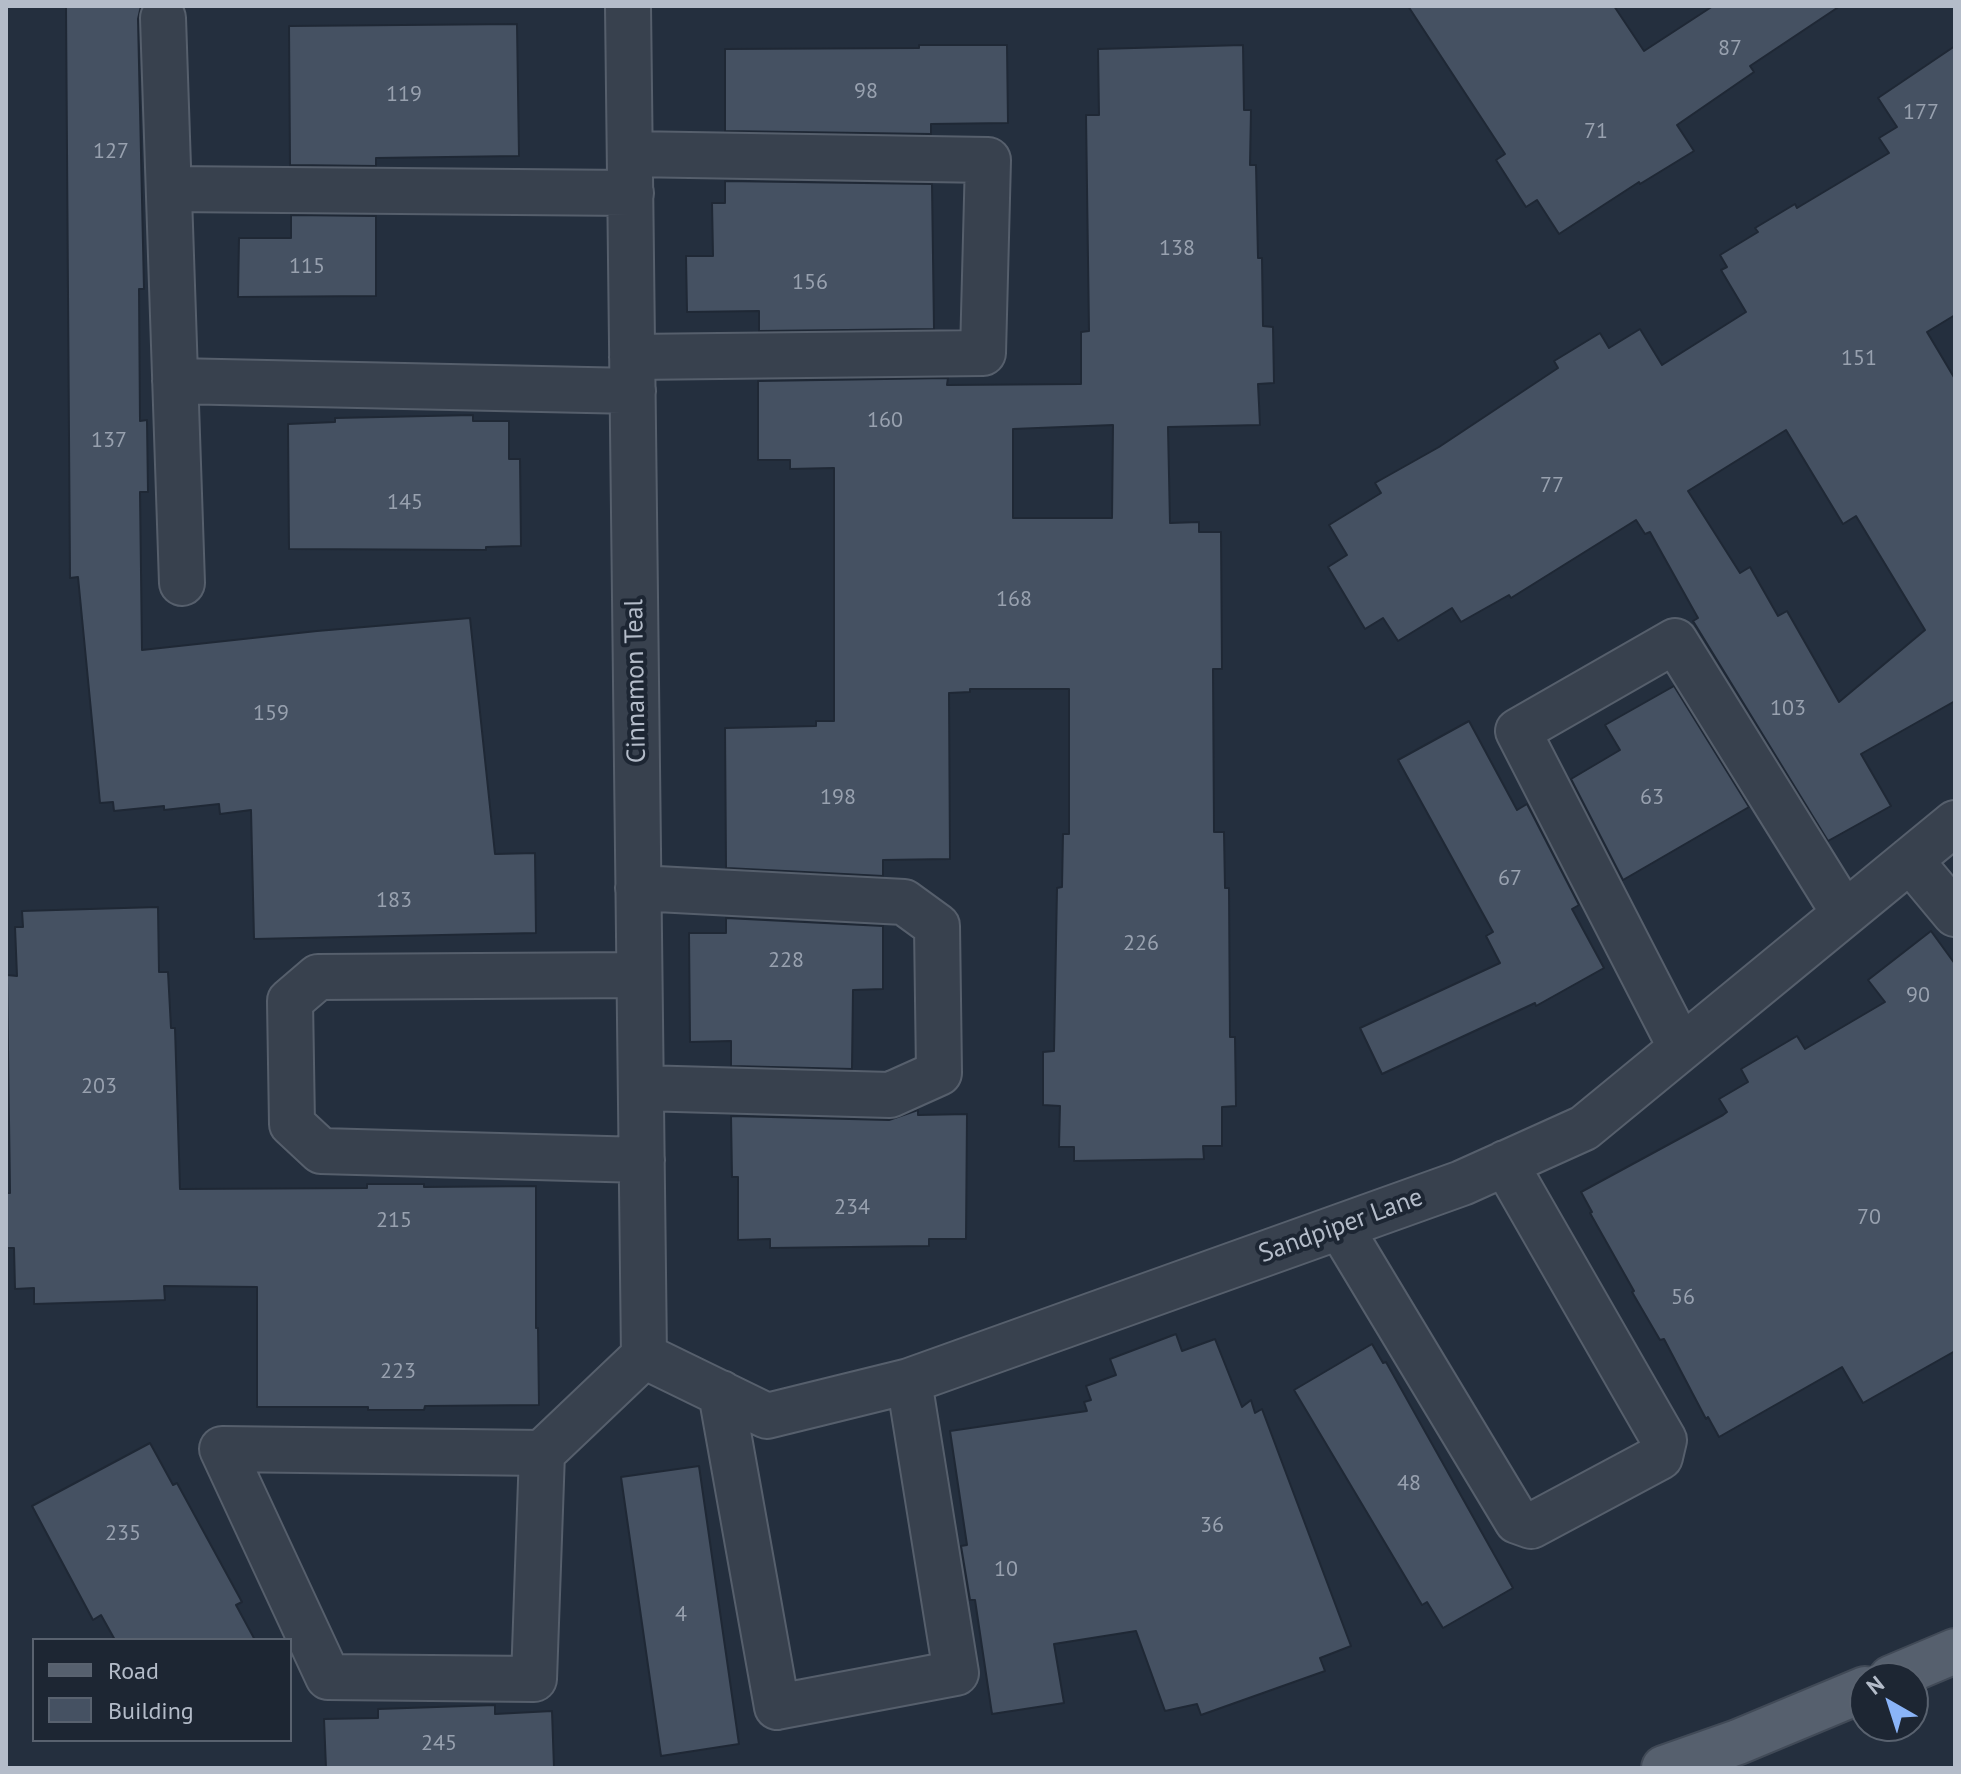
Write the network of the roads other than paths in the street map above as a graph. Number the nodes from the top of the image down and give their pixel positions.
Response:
1 (628, 6) edge
2 (163, 18) dead end
3 (630, 174) junction
4 (169, 189) junction
5 (632, 374) junction
6 (175, 381) junction
7 (182, 583) dead end
8 (1955, 823) edge
9 (1910, 860) junction
10 (638, 888) junction
11 (1844, 913) junction
12 (1955, 914) edge
13 (639, 975) junction
14 (1681, 1048) junction
15 (641, 1088) junction
16 (642, 1160) junction
17 (1505, 1163) junction
18 (1340, 1227) junction
19 (644, 1356) junction
20 (909, 1381) junction
21 (721, 1393) junction
22 (542, 1453) junction
23 (1955, 1651) edge
24 (1929, 1662) edge
25 (1849, 1696) edge
26 (1664, 1768) edge

1 - 3 street, Cinnamon Teal
2 - 4 street
3 - 4 street
3 - 5 street, Cinnamon Teal
3 - 5 street
4 - 6 street
5 - 6 street
5 - 10 street, Cinnamon Teal
6 - 7 street
8 - 9 street, Sandpiper Lane
9 - 11 street, Sandpiper Lane
9 - 12 street
10 - 13 street, Cinnamon Teal
10 - 15 street
11 - 14 street, Sandpiper Lane
11 - 14 street
13 - 15 street, Cinnamon Teal
13 - 16 street
14 - 17 street, Sandpiper Lane
15 - 16 street, Cinnamon Teal
16 - 19 street, Cinnamon Teal
17 - 18 street, Sandpiper Lane
17 - 18 street
18 - 20 street, Sandpiper Lane
19 - 21 street, Sandpiper Lane
19 - 22 street
20 - 21 street, Sandpiper Lane
20 - 21 street
22 - 22 street
23 - 24 main road
25 - 26 main road

